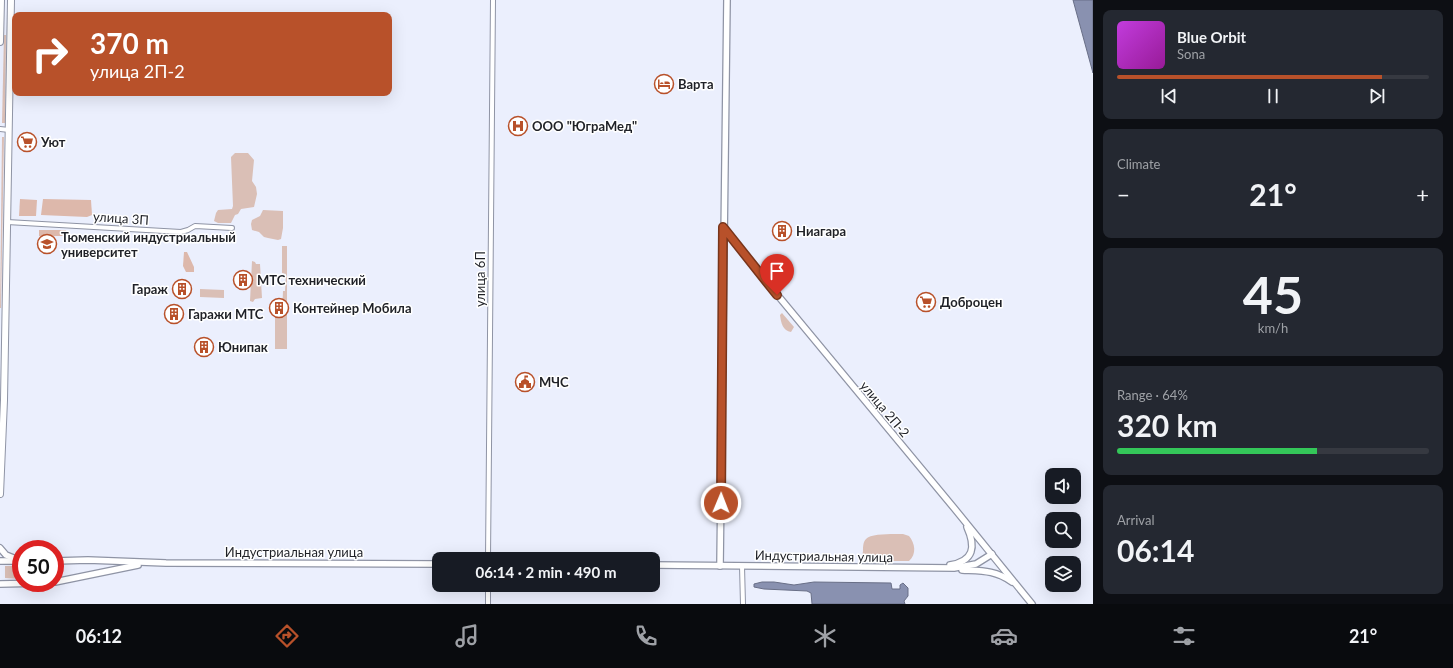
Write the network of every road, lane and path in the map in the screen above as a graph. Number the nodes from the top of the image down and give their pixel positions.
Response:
1 (1, 0) edge
2 (11, 0) edge
3 (493, 0) edge
4 (727, 0) edge
5 (0, 42) edge
6 (0, 130) edge
7 (9, 130) junction
8 (7, 222) junction
9 (723, 227) junction
10 (232, 228) dead end
11 (3, 315) edge
12 (0, 494) edge
13 (963, 519) junction
14 (0, 548) edge
15 (488, 552) edge
16 (992, 554) junction
17 (12, 557) edge
18 (0, 561) edge
19 (12, 561) edge
20 (64, 561) edge
21 (148, 563) junction
22 (432, 564) edge
23 (660, 565) edge
24 (720, 566) junction
25 (742, 566) junction
26 (928, 568) junction
27 (64, 580) edge
28 (0, 584) edge
29 (12, 584) edge
30 (1018, 586) junction
31 (488, 592) edge
32 (488, 604) edge
33 (743, 604) edge
34 (1032, 604) edge

1 - 5 main road
2 - 7 main road
3 - 15 street, улица 6П
4 - 9 main road
6 - 7 street
7 - 8 main road
8 - 10 street, улица 3П
8 - 11 main road
9 - 13 main road, улица 2П-2
9 - 24 main road
11 - 12 main road
13 - 16 main road, улица 2П-2
13 - 26 main road
14 - 17 main road
16 - 26 main road, Индустриальная улица
16 - 30 main road, улица 2П-2
18 - 19 main road
20 - 21 main road, Индустриальная улица
21 - 22 main road, Индустриальная улица
21 - 27 main road, Индустриальная улица
23 - 24 main road, Индустриальная улица
24 - 25 main road, Индустриальная улица
25 - 26 main road, Индустриальная улица
25 - 33 street
26 - 30 main road
28 - 29 main road
30 - 34 main road, улица 2П-2
31 - 32 street

